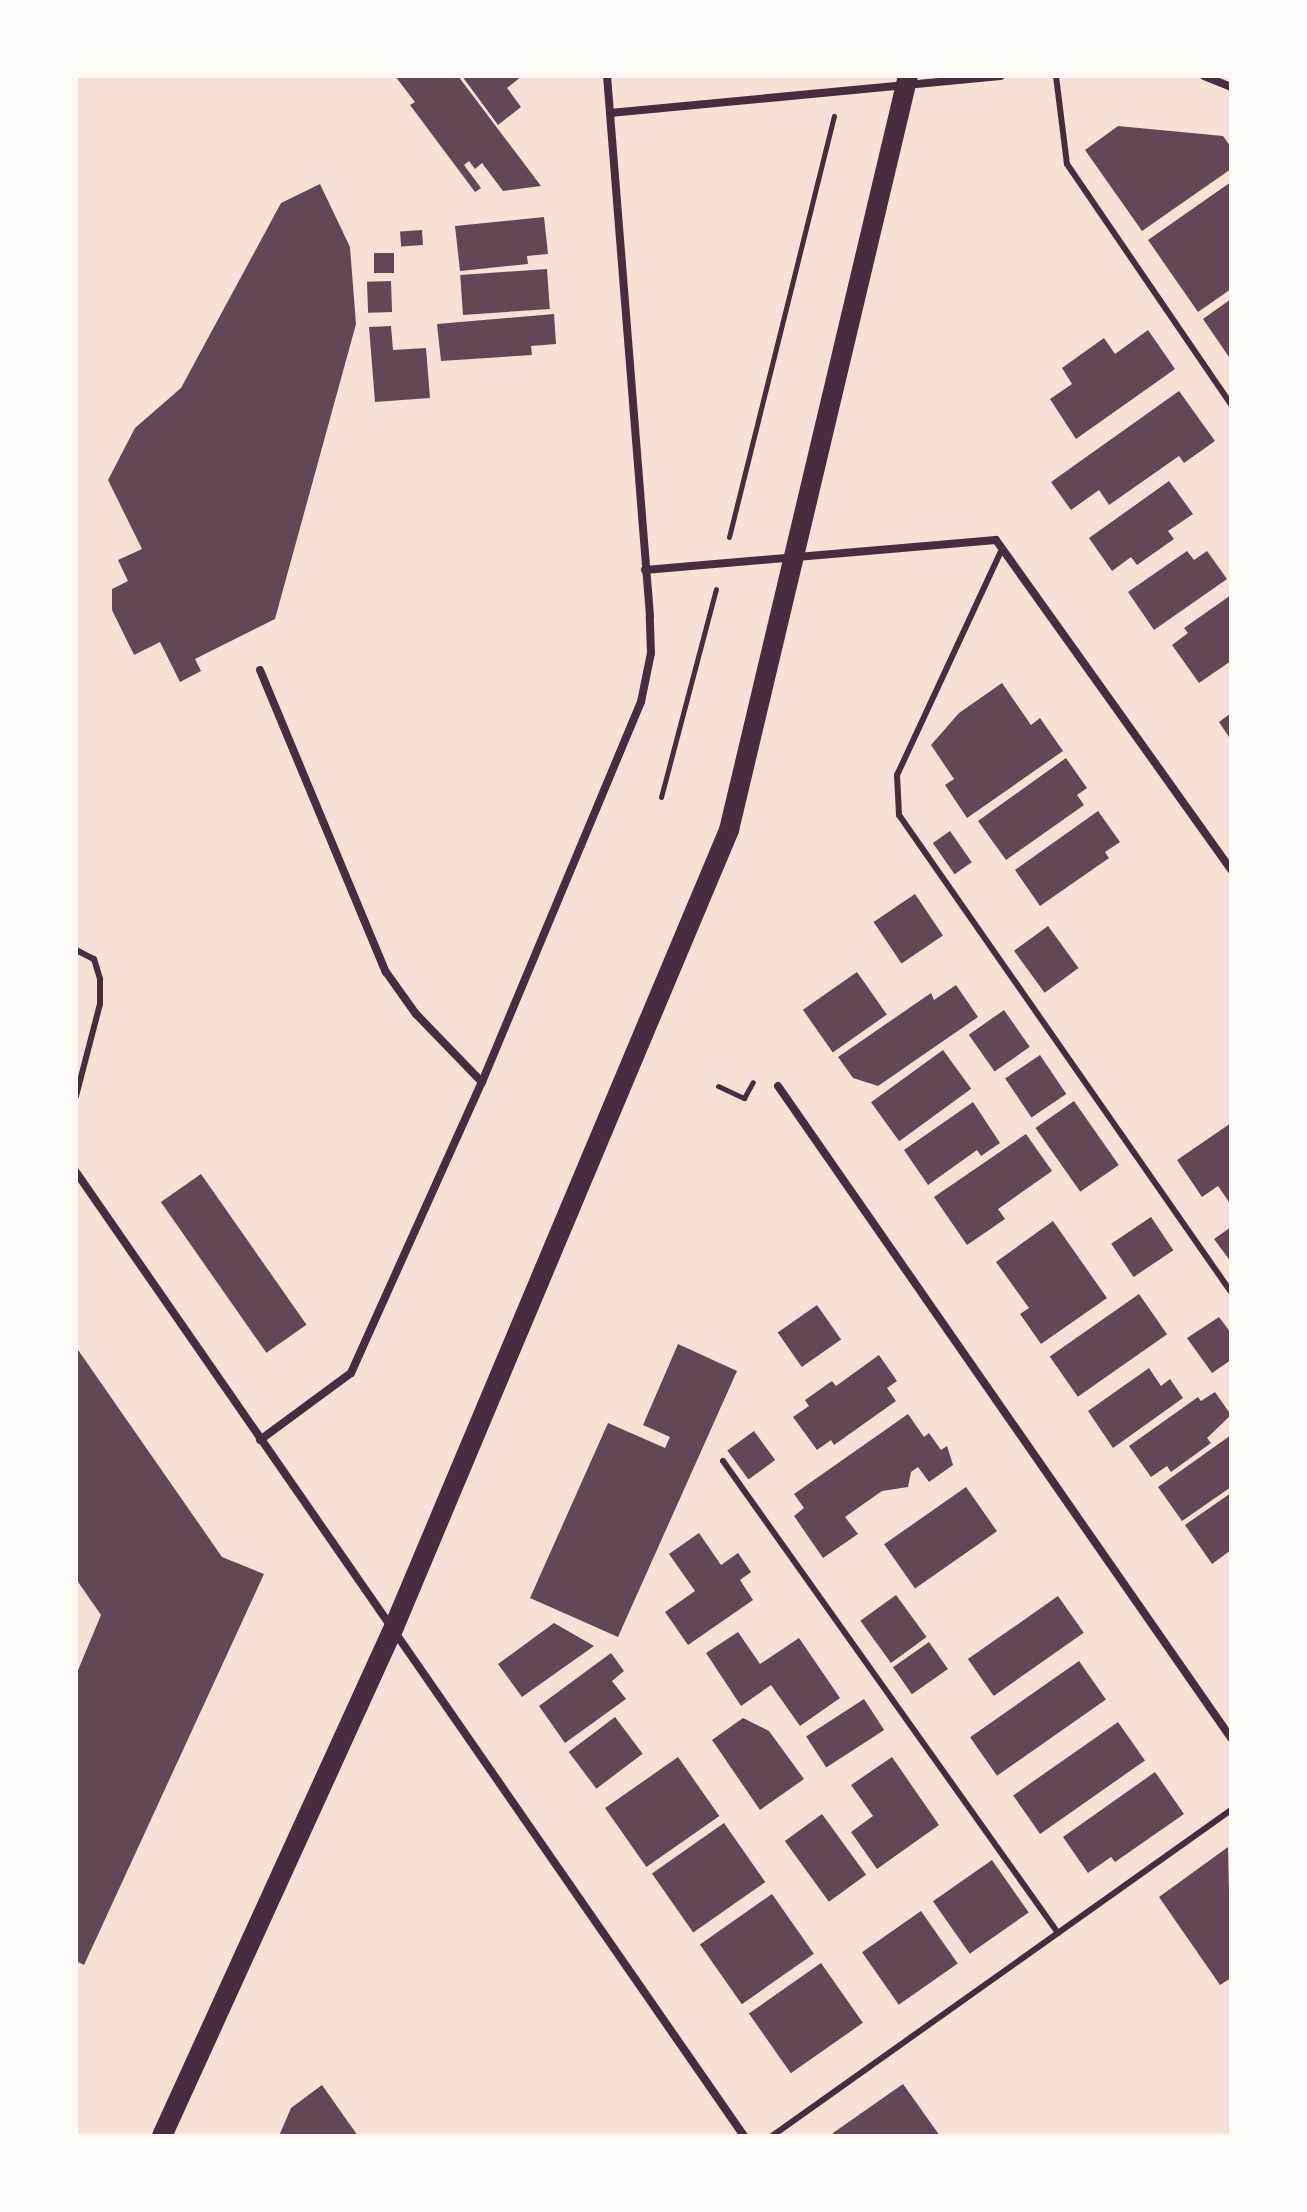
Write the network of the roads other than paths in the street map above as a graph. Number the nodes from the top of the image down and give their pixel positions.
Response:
1 (607, 76) edge
2 (908, 76) edge
3 (1000, 76) edge
4 (1056, 76) edge
5 (1204, 76) edge
6 (1231, 87) edge
7 (610, 113) junction
8 (1231, 404) edge
9 (1002, 549) junction
10 (645, 570) junction
11 (260, 670) dead end
12 (1231, 870) edge
13 (76, 950) edge
14 (482, 1082) junction
15 (778, 1086) dead end
16 (76, 1096) edge
17 (76, 1172) edge
18 (1231, 1292) edge
19 (260, 1440) junction
20 (723, 1461) dead end
21 (394, 1627) junction
22 (1231, 1738) edge
23 (1231, 1810) edge
24 (1058, 1933) junction
25 (162, 2136) edge
26 (744, 2136) edge
27 (772, 2136) edge

1 - 7 street
2 - 21 main road
3 - 7 street
4 - 8 lane
5 - 6 street
7 - 10 street
9 - 10 street
9 - 12 street
9 - 18 lane
10 - 14 street
11 - 14 street
13 - 16 lane
14 - 19 street
15 - 22 street
17 - 19 street
19 - 21 street
20 - 24 lane
21 - 25 main road
21 - 26 street
23 - 24 lane
24 - 27 lane

